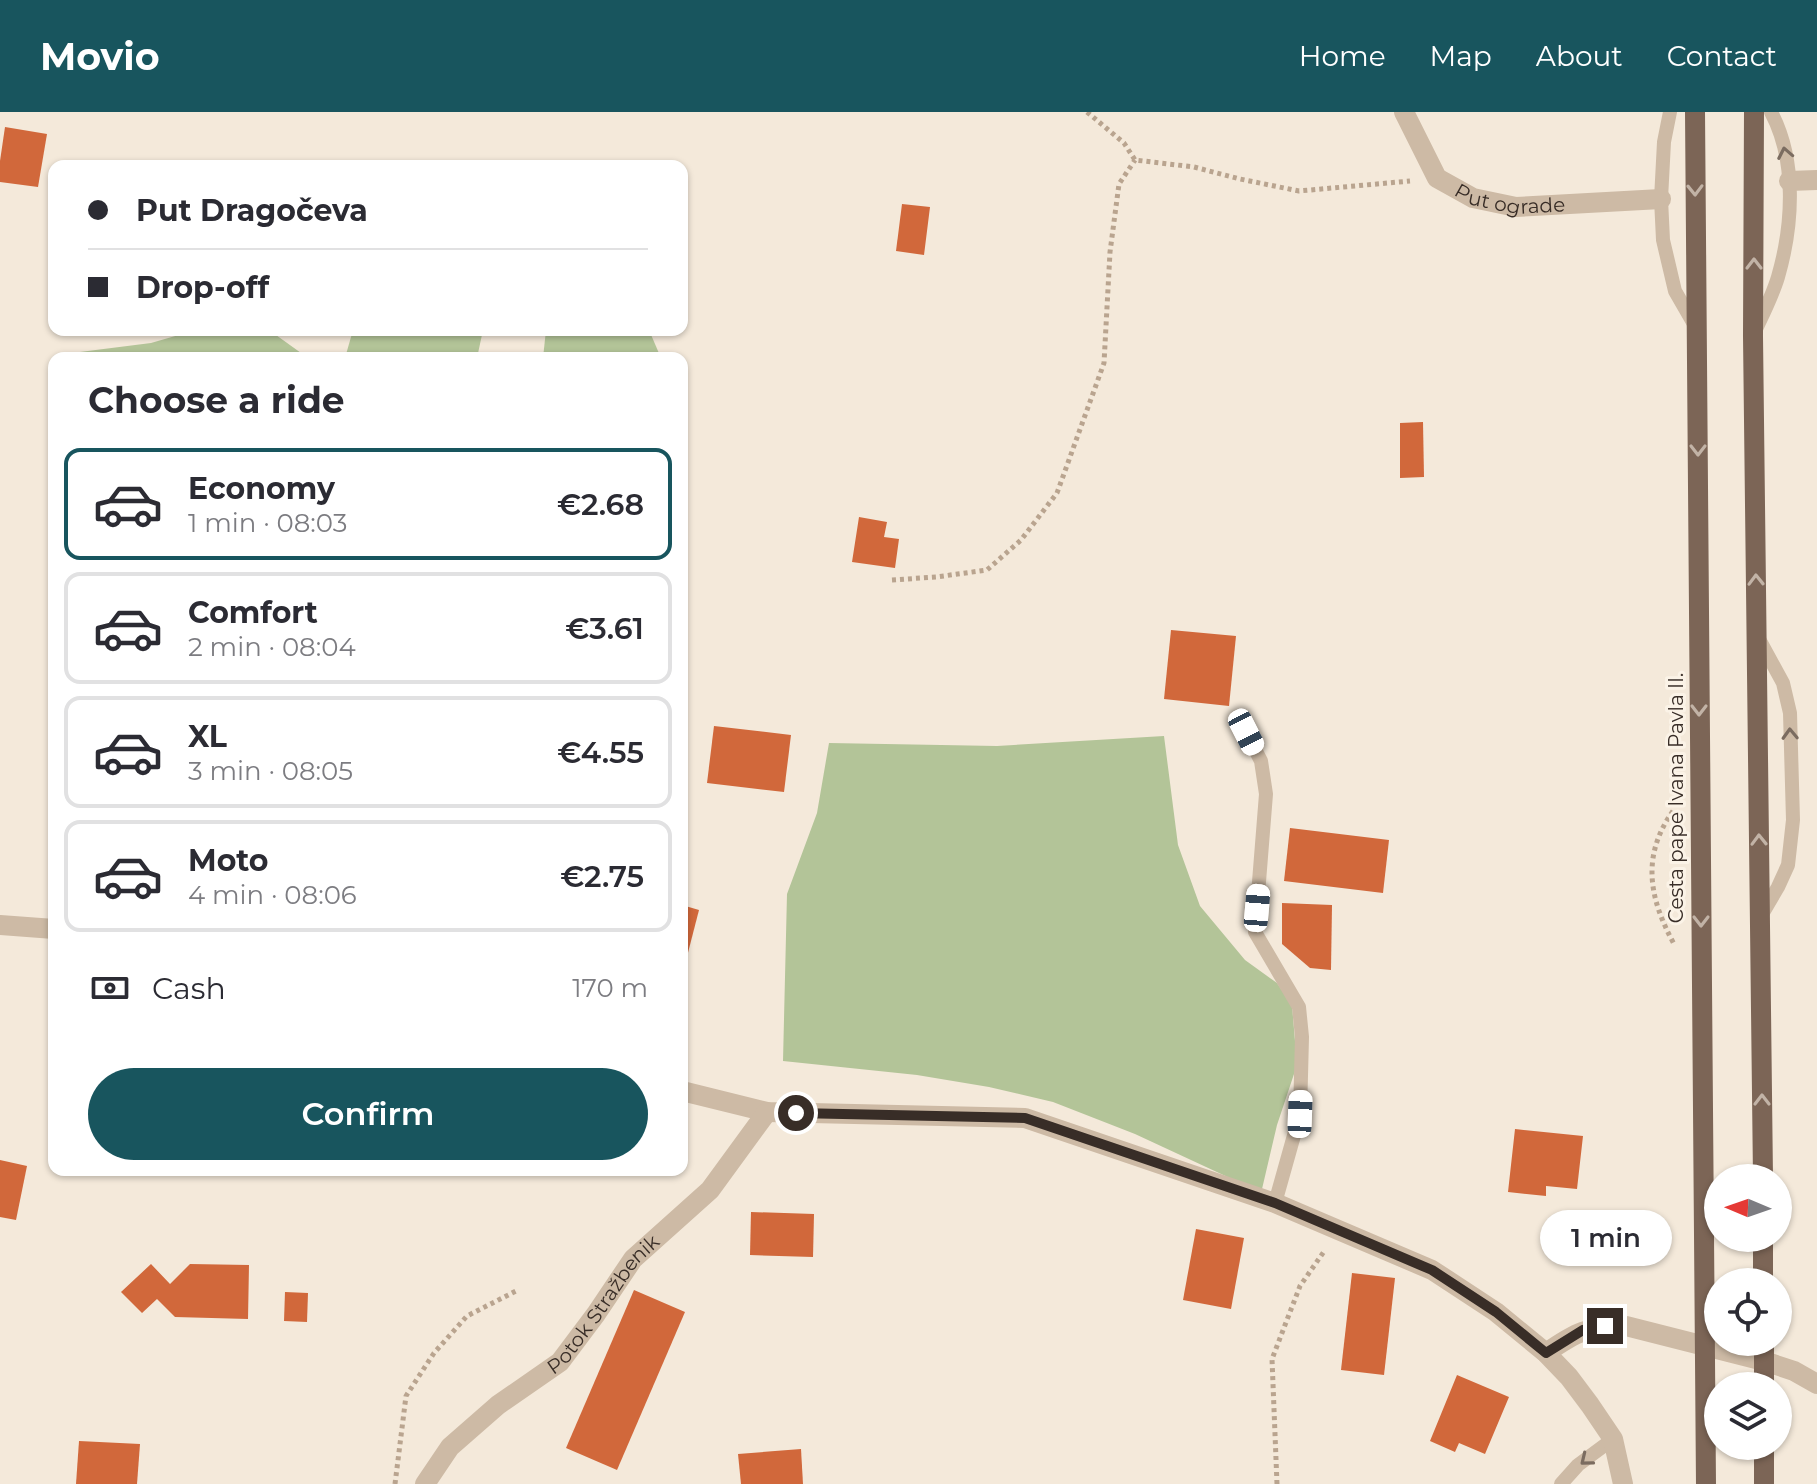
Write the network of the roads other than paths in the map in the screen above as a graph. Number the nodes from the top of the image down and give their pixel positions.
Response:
1 (1404, 112) edge
2 (1670, 112) edge
3 (1695, 112) edge
4 (1754, 112) edge
5 (1771, 112) edge
6 (1817, 180) edge
7 (1789, 181) junction
8 (1661, 199) junction
9 (1697, 329) junction
10 (1753, 336) junction
11 (1757, 635) junction
12 (1246, 732) dead end
13 (1760, 916) junction
14 (0, 925) edge
15 (48, 929) edge
16 (688, 1092) edge
17 (767, 1112) junction
18 (1763, 1164) edge
19 (1275, 1203) junction
20 (1704, 1346) joint
21 (1546, 1353) junction
22 (1704, 1356) edge
23 (1772, 1356) edge
24 (1817, 1384) edge
25 (1613, 1439) junction
26 (1764, 1460) edge
27 (425, 1484) edge
28 (1561, 1484) edge
29 (1623, 1484) edge
30 (1706, 1484) edge
31 (1764, 1484) edge

1 - 8 street, Put ograde
2 - 8 lane
3 -> 9 main road, Cesta pape Ivana Pavla II.
10 -> 4 main road
7 -> 5 lane
6 - 7 street
7 - 10 lane
8 - 9 lane
9 -> 20 main road, Cesta pape Ivana Pavla II.
11 -> 10 main road
13 -> 11 main road
13 -> 11 lane
12 - 19 lane
18 -> 13 main road
14 - 15 street
16 - 17 street
17 - 19 street
17 - 27 street, Potok Stražbenik
19 - 21 street
20 - 21 street
21 - 25 street
22 - 30 main road, Cesta pape Ivana Pavla II.
23 - 24 street
25 -> 28 lane
25 - 29 street
26 - 31 main road

